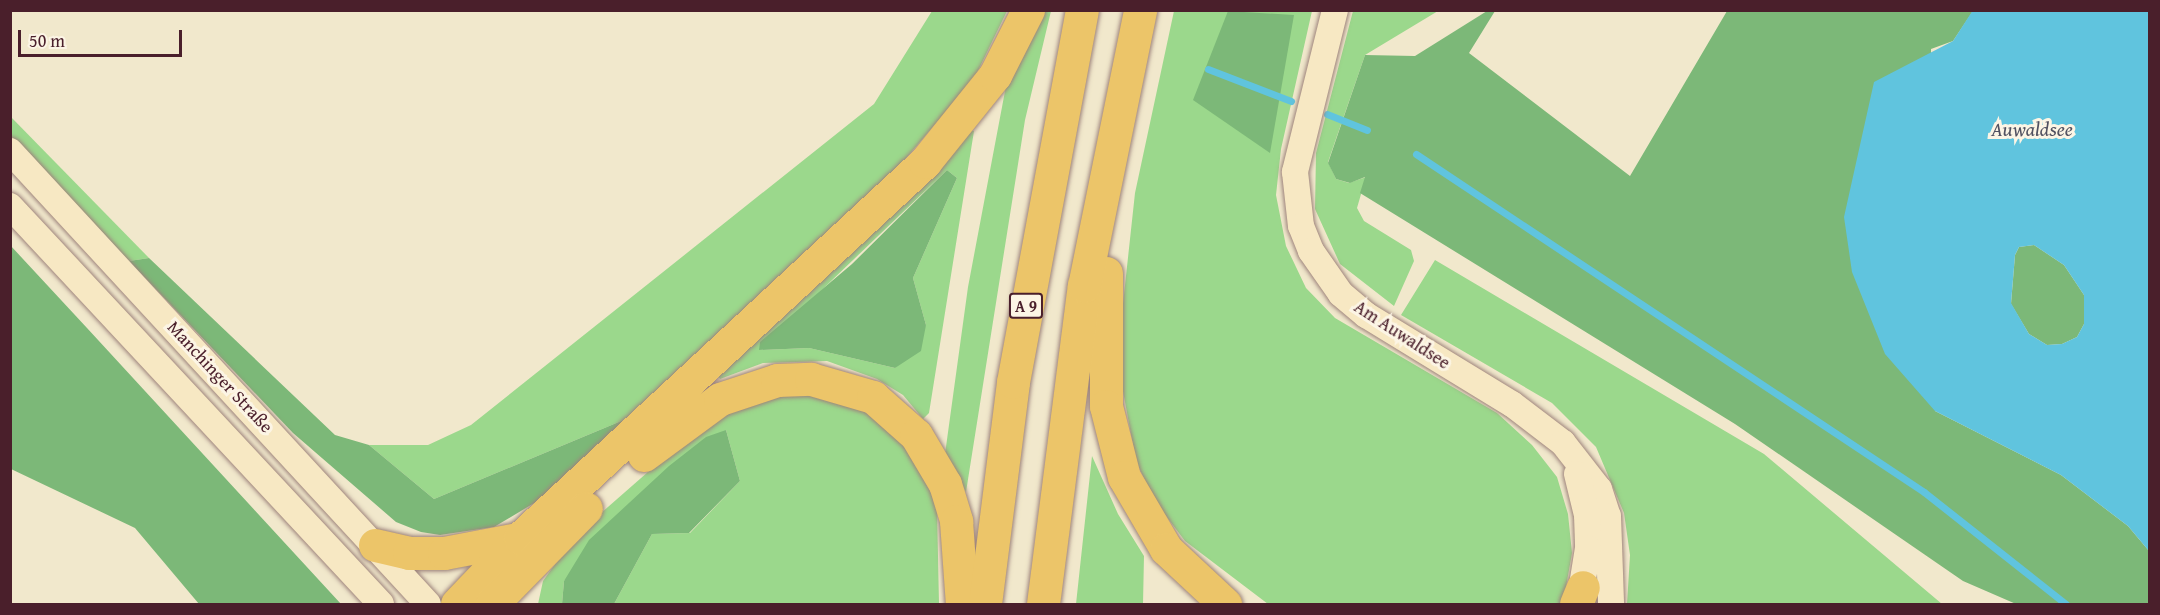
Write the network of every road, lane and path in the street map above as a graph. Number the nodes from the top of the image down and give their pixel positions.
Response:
1 (1028, 10) edge
2 (1082, 10) edge
3 (1140, 10) edge
4 (1335, 10) edge
5 (1114, 130) junction
6 (10, 150) edge
7 (10, 206) edge
8 (1563, 443) junction
9 (520, 538) junction
10 (375, 544) junction
11 (519, 591) edge
12 (1579, 599) edge
13 (381, 604) edge
14 (428, 604) edge
15 (457, 604) edge
16 (492, 604) edge
17 (962, 604) edge
18 (985, 604) edge
19 (1043, 604) edge
20 (1225, 604) edge
21 (1611, 604) edge

1 - 9 highway
2 - 18 highway, A 9
3 - 5 highway
4 - 8 main road, Am Auwaldsee
5 - 19 highway
5 - 20 highway
6 - 10 main road, Manchinger Straße
7 - 13 main road
8 - 12 main road
8 - 21 main road, Am Auwaldsee
9 - 10 highway
9 - 15 highway
10 - 14 main road, Manchinger Straße
11 - 16 highway
11 - 17 highway

